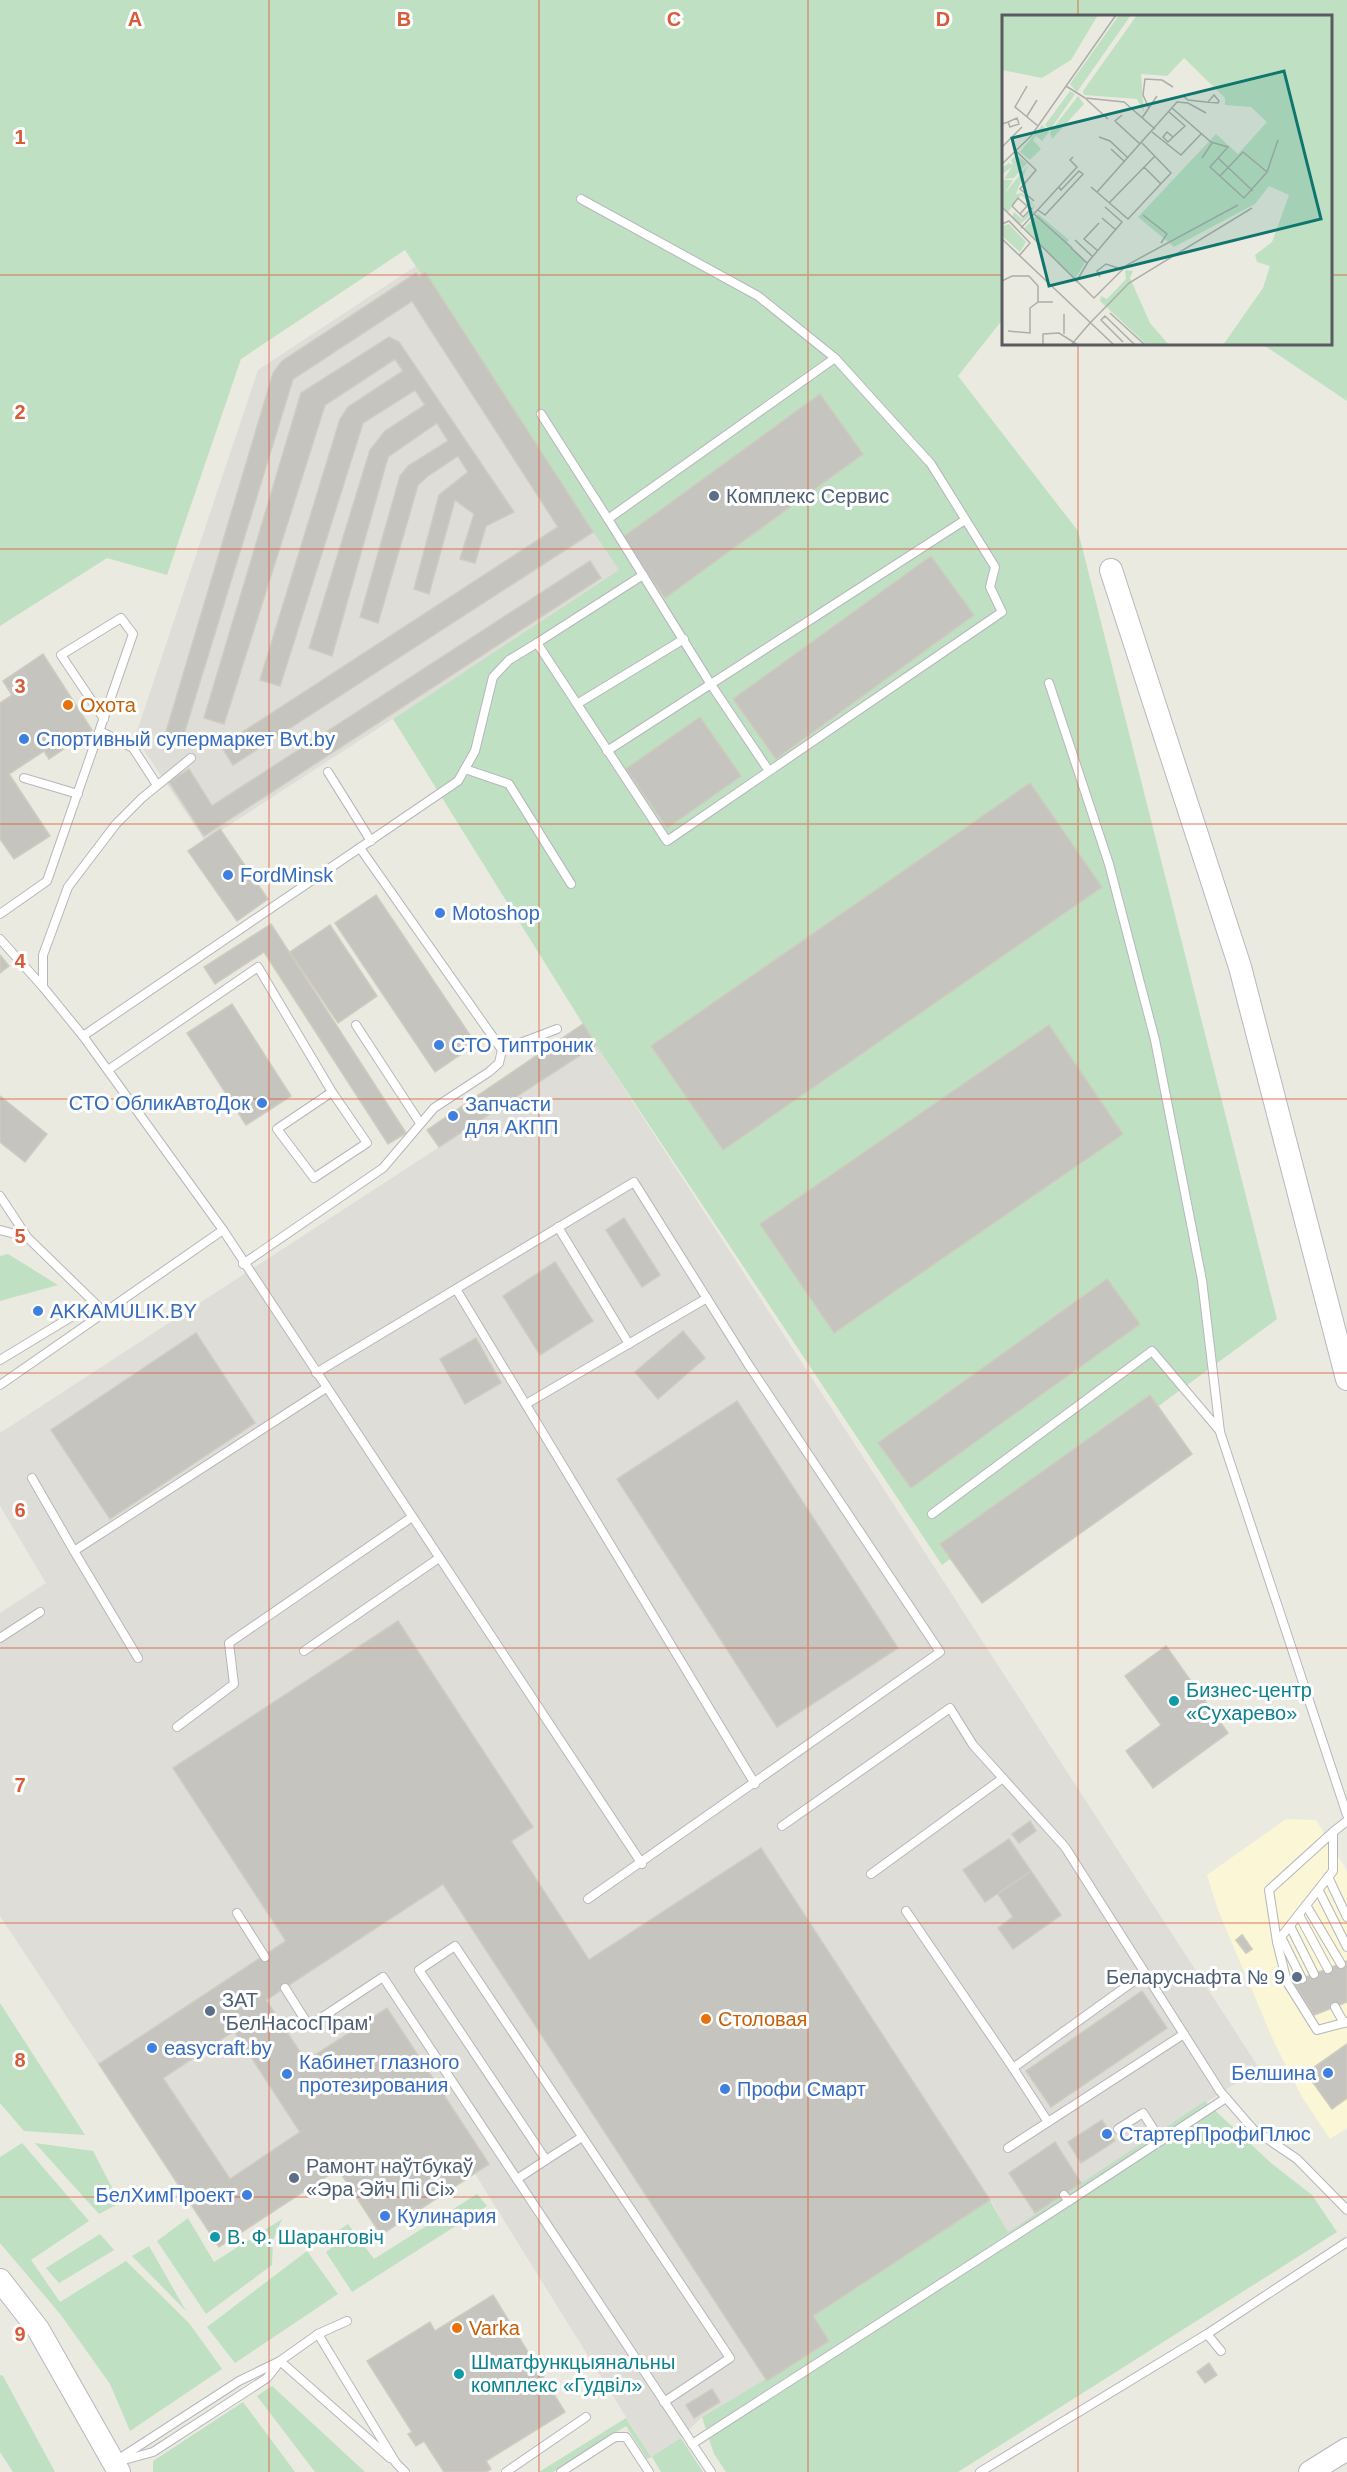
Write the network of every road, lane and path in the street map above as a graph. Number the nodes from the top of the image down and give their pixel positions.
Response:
1 (581, 199) dead end
2 (835, 358) junction
3 (541, 414) dead end
4 (608, 519) junction
5 (965, 520) junction
6 (1111, 570) dead end
7 (643, 575) junction
8 (684, 639) junction
9 (537, 643) junction
10 (710, 683) junction
11 (1049, 683) dead end
12 (577, 704) junction
13 (104, 719) junction
14 (100, 731) junction
15 (607, 751) junction
16 (191, 758) dead end
17 (465, 769) junction
18 (769, 771) junction
19 (328, 772) dead end
20 (24, 778) dead end
21 (157, 785) junction
22 (78, 794) junction
23 (370, 841) junction
24 (360, 848) junction
25 (572, 884) dead end
26 (0, 914) edge
27 (0, 939) edge
28 (42, 987) junction
29 (356, 1026) dead end
30 (557, 1029) dead end
31 (83, 1036) junction
32 (502, 1050) junction
33 (108, 1070) junction
34 (332, 1092) junction
35 (420, 1123) junction
36 (0, 1196) edge
37 (558, 1227) junction
38 (0, 1230) edge
39 (223, 1230) junction
40 (27, 1237) junction
41 (243, 1263) junction
42 (456, 1288) junction
43 (707, 1298) junction
44 (94, 1303) junction
45 (105, 1313) junction
46 (629, 1344) junction
47 (0, 1359) edge
48 (316, 1372) junction
49 (1347, 1379) edge
50 (0, 1384) edge
51 (326, 1388) junction
52 (526, 1404) junction
53 (1220, 1432) junction
54 (32, 1478) dead end
55 (932, 1514) dead end
56 (412, 1517) junction
57 (74, 1551) junction
58 (439, 1558) junction
59 (40, 1612) dead end
60 (0, 1638) edge
61 (304, 1651) dead end
62 (138, 1658) dead end
63 (177, 1727) dead end
64 (1003, 1778) junction
65 (755, 1784) junction
66 (1347, 1815) edge
67 (1347, 1821) edge
68 (782, 1826) dead end
69 (1333, 1832) junction
70 (642, 1864) junction
71 (871, 1874) dead end
72 (1328, 1878) junction
73 (1319, 1891) junction
74 (588, 1899) dead end
75 (1306, 1905) junction
76 (906, 1911) dead end
77 (237, 1913) dead end
78 (1299, 1915) junction
79 (1347, 1917) edge
80 (1290, 1926) junction
81 (1279, 1939) junction
82 (1347, 1947) edge
83 (265, 1957) dead end
84 (1341, 1964) dead end
85 (1328, 1969) dead end
86 (1145, 1973) junction
87 (1314, 1974) dead end
88 (1302, 1979) dead end
89 (285, 1988) dead end
90 (1335, 2007) dead end
91 (1345, 2022) edge
92 (1184, 2034) junction
93 (1013, 2068) junction
94 (1226, 2098) junction
95 (1048, 2122) junction
96 (1118, 2129) dead end
97 (582, 2137) junction
98 (1161, 2141) junction
99 (1008, 2148) dead end
100 (546, 2160) junction
101 (517, 2179) junction
102 (1347, 2210) edge
103 (1347, 2242) edge
104 (0, 2280) edge
105 (347, 2320) dead end
106 (318, 2334) junction
107 (1207, 2334) junction
108 (1221, 2351) dead end
109 (280, 2361) junction
110 (664, 2402) junction
111 (586, 2417) dead end
112 (692, 2444) junction
113 (1347, 2449) edge
114 (396, 2463) junction
115 (116, 2467) edge
116 (405, 2472) edge
117 (506, 2472) edge
118 (561, 2472) edge
119 (649, 2472) edge
120 (711, 2472) edge
121 (980, 2472) edge
122 (1310, 2472) edge

1 - 2 lane
2 - 4 lane
2 - 5 lane
3 - 4 lane
4 - 7 lane
5 - 10 lane
5 - 18 lane
6 - 49 main road
7 - 8 lane
7 - 9 lane
8 - 10 lane
8 - 12 lane
9 - 12 lane
9 - 17 lane
10 - 15 lane
10 - 18 lane
11 - 53 lane
12 - 15 lane
13 - 13 lane
13 - 14 lane
14 - 21 lane
14 - 22 lane
15 - 18 lane
16 - 21 lane
17 - 23 lane
17 - 25 lane
19 - 23 lane
20 - 22 lane
21 - 28 lane
22 - 26 lane
23 - 24 lane
24 - 31 lane
24 - 32 lane
27 - 28 lane
28 - 31 lane
29 - 35 lane
30 - 32 lane
31 - 33 lane
32 - 35 lane
33 - 34 lane
33 - 39 lane
34 - 34 lane
35 - 41 lane
36 - 40 lane
37 - 42 lane
37 - 43 lane
37 - 46 lane
38 - 40 lane
39 - 41 lane
39 - 45 lane
40 - 44 lane
41 - 48 lane
42 - 48 lane
42 - 52 lane
43 - 46 lane
43 - 65 lane
44 - 45 lane
44 - 47 lane
45 - 50 lane
46 - 52 lane
48 - 51 lane
51 - 56 lane
51 - 57 lane
52 - 65 lane
53 - 55 lane
53 - 66 lane
54 - 57 lane
56 - 58 lane
56 - 63 lane
57 - 62 lane
58 - 61 lane
58 - 70 lane
59 - 60 lane
64 - 68 lane
64 - 71 lane
64 - 86 lane
65 - 70 lane
67 - 69 lane
69 - 72 lane
69 - 81 lane
70 - 74 lane
72 - 73 lane
72 - 79 lane
73 - 75 lane
73 - 82 lane
75 - 78 lane
75 - 84 lane
76 - 93 lane
77 - 83 lane
78 - 80 lane
78 - 85 lane
80 - 81 lane
80 - 87 lane
81 - 88 lane
81 - 91 lane
86 - 92 lane
86 - 93 lane
89 - 101 lane
90 - 91 lane
92 - 94 lane
92 - 95 lane
93 - 95 lane
94 - 98 lane
94 - 102 lane
95 - 99 lane
96 - 98 lane
97 - 100 lane
97 - 100 lane
97 - 110 lane
98 - 112 lane
100 - 101 lane
101 - 110 lane
103 - 107 lane
104 - 115 main road
105 - 106 lane
106 - 109 lane
106 - 114 lane
107 - 108 lane
107 - 121 lane
109 - 114 lane
109 - 115 lane
109 - 115 lane
110 - 112 lane
111 - 117 lane
112 - 120 lane
113 - 122 main road
114 - 116 lane
118 - 119 lane

